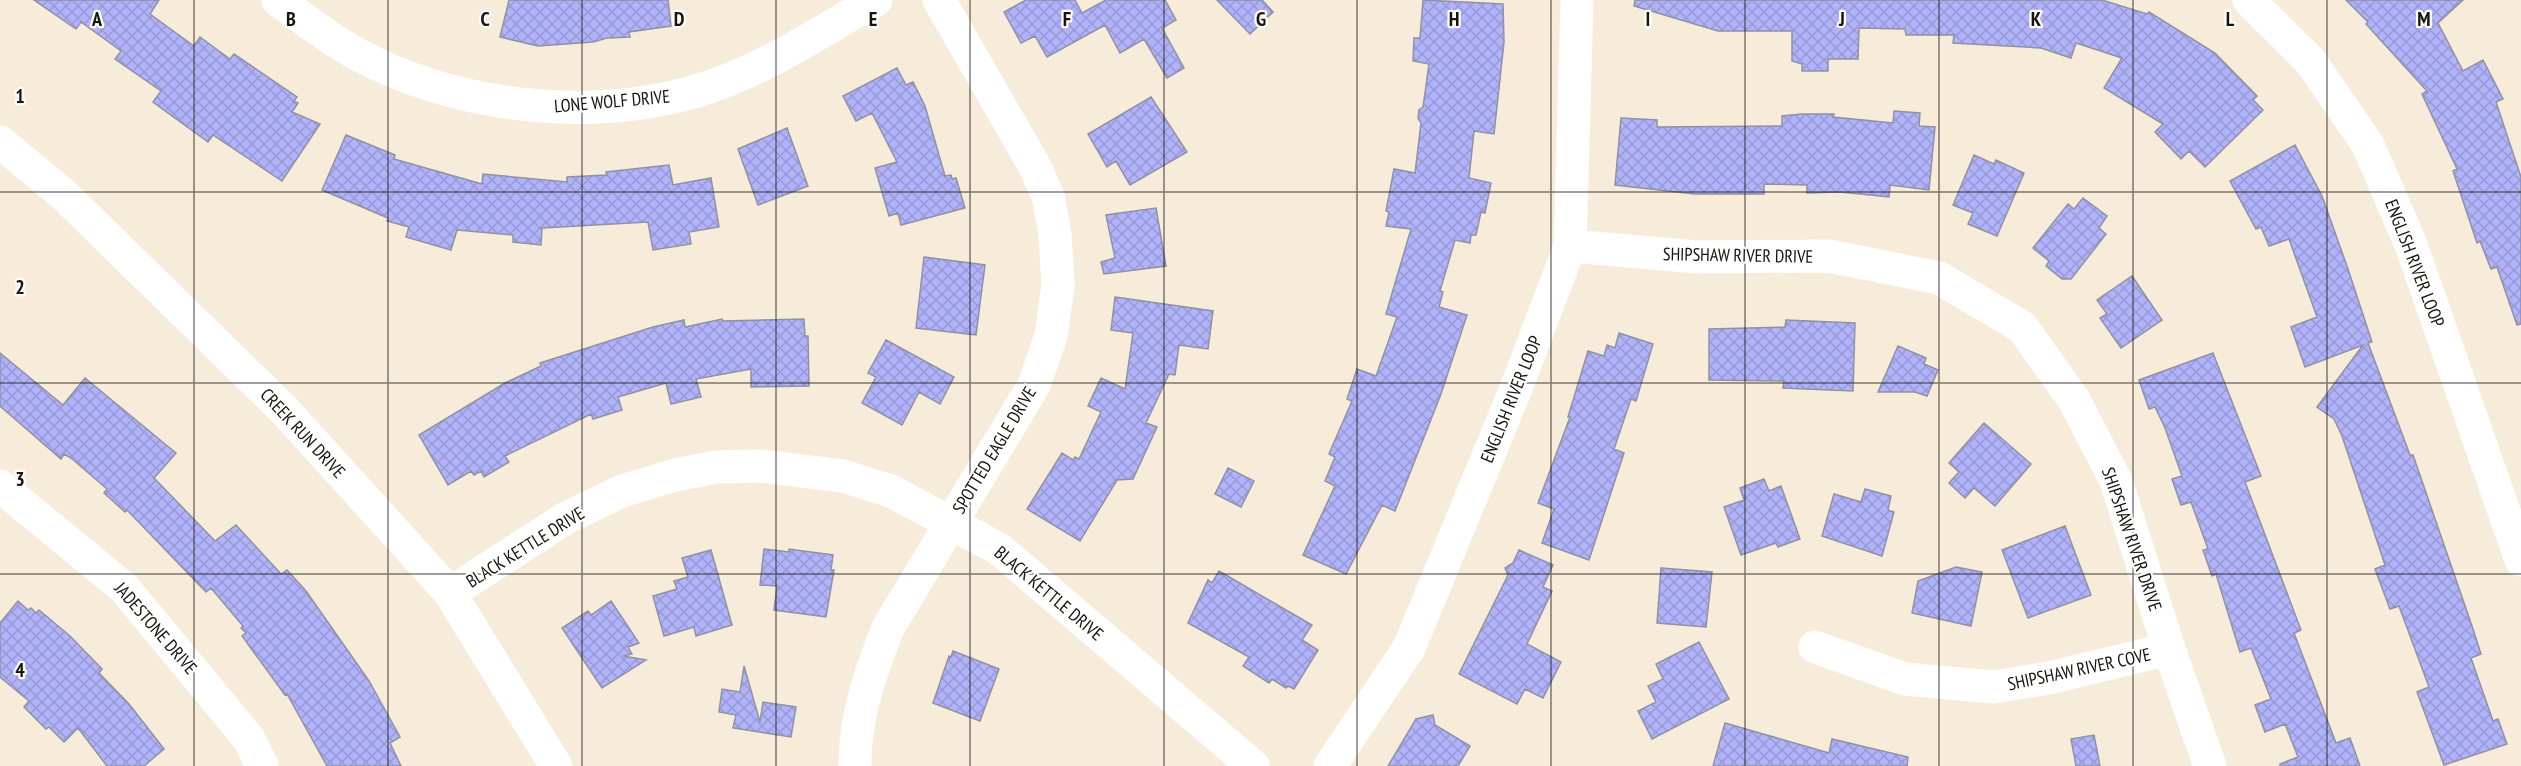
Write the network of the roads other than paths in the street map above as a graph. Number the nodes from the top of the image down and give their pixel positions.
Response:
1 (278, 0) edge
2 (876, 0) edge
3 (939, 0) edge
4 (1577, 0) edge
5 (2249, 0) edge
6 (0, 142) edge
7 (1570, 246) junction
8 (0, 486) edge
9 (951, 521) junction
10 (2521, 560) edge
11 (450, 593) junction
12 (1815, 647) dead end
13 (2169, 649) junction
14 (262, 766) edge
15 (556, 766) edge
16 (855, 766) edge
17 (1253, 766) edge
18 (1330, 766) edge
19 (2210, 766) edge

1 - 2 street, LONE WOLF DRIVE
3 - 9 street, SPOTTED EAGLE DRIVE
4 - 7 street, ENGLISH RIVER LOOP
5 - 10 street, ENGLISH RIVER LOOP
6 - 11 street, CREEK RUN DRIVE
7 - 13 street, SHIPSHAW RIVER DRIVE
7 - 18 street, ENGLISH RIVER LOOP
8 - 14 street, JADESTONE DRIVE
9 - 11 street, BLACK KETTLE DRIVE
9 - 16 street, SPOTTED EAGLE DRIVE
9 - 17 street, BLACK KETTLE DRIVE
11 - 15 street, CREEK RUN DRIVE
12 - 13 street, SHIPSHAW RIVER COVE
13 - 19 street, SHIPSHAW RIVER DRIVE

